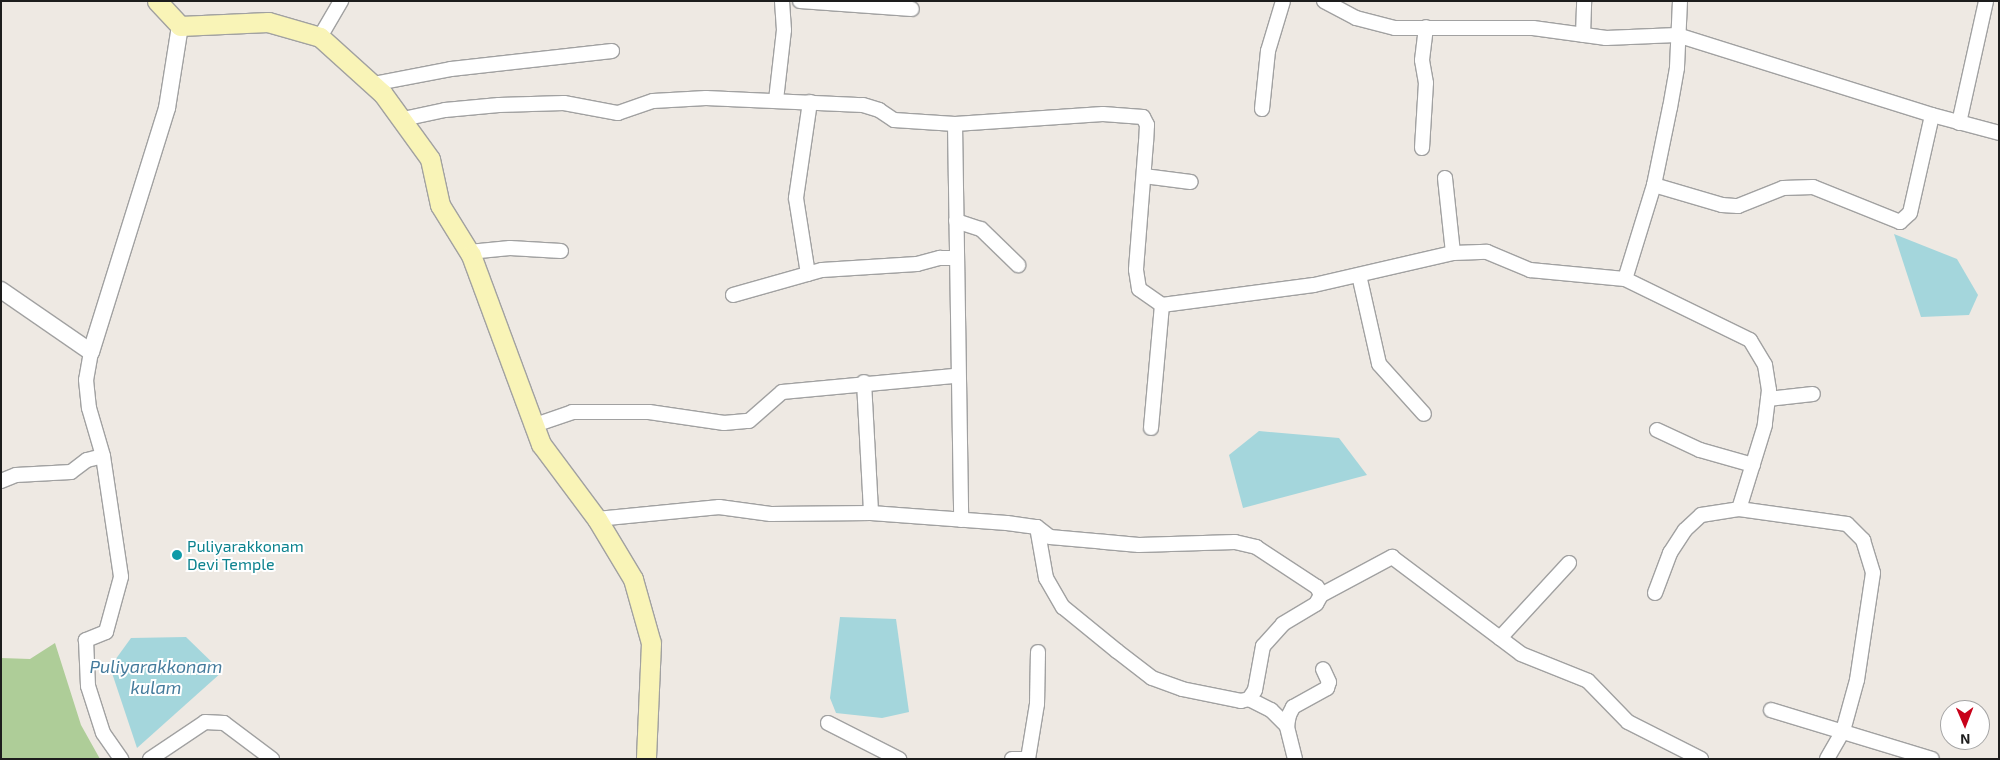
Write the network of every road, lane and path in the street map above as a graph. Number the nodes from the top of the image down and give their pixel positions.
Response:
1 (157, 1) edge
2 (340, 1) edge
3 (782, 1) edge
4 (800, 1) edge
5 (1283, 1) edge
6 (1324, 1) edge
7 (1584, 1) edge
8 (1680, 1) edge
9 (1986, 1) edge
10 (912, 9) dead end
11 (180, 26) junction
12 (1426, 27) junction
13 (1583, 35) junction
14 (1677, 35) junction
15 (320, 37) junction
16 (612, 51) dead end
17 (373, 84) junction
18 (776, 100) junction
19 (810, 102) junction
20 (1262, 109) dead end
21 (1932, 116) junction
22 (403, 119) junction
23 (1959, 122) junction
24 (955, 124) junction
25 (1999, 133) edge
26 (1422, 148) dead end
27 (1144, 176) junction
28 (1445, 178) dead end
29 (1191, 182) dead end
30 (1654, 185) junction
31 (956, 221) junction
32 (561, 251) dead end
33 (469, 252) junction
34 (1453, 253) junction
35 (957, 258) junction
36 (1018, 265) dead end
37 (808, 274) junction
38 (1359, 275) junction
39 (1625, 279) junction
40 (1, 290) edge
41 (733, 295) dead end
42 (1162, 305) junction
43 (91, 352) junction
44 (956, 376) junction
45 (864, 382) junction
46 (1813, 394) dead end
47 (1768, 399) junction
48 (1424, 414) dead end
49 (535, 425) junction
50 (1151, 428) dead end
51 (1657, 430) dead end
52 (103, 456) junction
53 (1753, 465) junction
54 (1, 482) edge
55 (1739, 509) junction
56 (871, 514) junction
57 (597, 519) junction
58 (961, 520) junction
59 (1037, 527) junction
60 (1569, 563) dead end
61 (1655, 593) dead end
62 (1321, 596) junction
63 (1500, 638) junction
64 (1038, 652) dead end
65 (1323, 668) dead end
66 (1249, 699) junction
67 (1771, 710) dead end
68 (828, 724) dead end
69 (1287, 726) junction
70 (1843, 730) junction
71 (121, 759) edge
72 (150, 759) edge
73 (272, 759) edge
74 (646, 759) edge
75 (899, 759) edge
76 (1012, 759) edge
77 (1022, 759) edge
78 (1028, 759) edge
79 (1295, 759) edge
80 (1701, 759) edge
81 (1827, 759) edge
82 (1932, 759) edge

1 - 11 main road
2 - 15 street
3 - 18 street
4 - 10 street
5 - 20 street
6 - 12 street
7 - 13 street
8 - 14 street
9 - 23 street
11 - 15 main road
11 - 43 street
12 - 13 street
12 - 26 street
13 - 14 street
14 - 21 street
14 - 30 street
15 - 17 main road
16 - 17 street
17 - 22 main road
18 - 19 street
18 - 22 street
19 - 24 street
19 - 37 street
21 - 23 street
21 - 30 street
22 - 33 main road
23 - 25 street
24 - 27 street
24 - 31 street
27 - 29 street
27 - 42 street
28 - 34 street
30 - 39 street
31 - 35 street
31 - 36 street
32 - 33 street
33 - 49 main road
34 - 38 street
34 - 39 street
35 - 37 street
35 - 44 street
37 - 41 street
38 - 42 street
38 - 48 street
39 - 47 street
40 - 43 street
42 - 50 street
43 - 52 street
44 - 45 street
44 - 58 street
45 - 49 street
45 - 56 street
46 - 47 street
47 - 53 street
49 - 57 main road
51 - 53 street
52 - 54 street
52 - 71 street
53 - 55 street
55 - 61 street
55 - 70 street
56 - 57 street
56 - 58 street
57 - 74 main road
58 - 59 street
59 - 62 street
59 - 66 street
60 - 63 street
62 - 63 street
62 - 66 street
63 - 80 street
64 - 78 street
65 - 69 street
66 - 69 street
67 - 70 street
68 - 75 street
69 - 79 street
70 - 81 street
70 - 82 street
72 - 73 street
76 - 77 street

